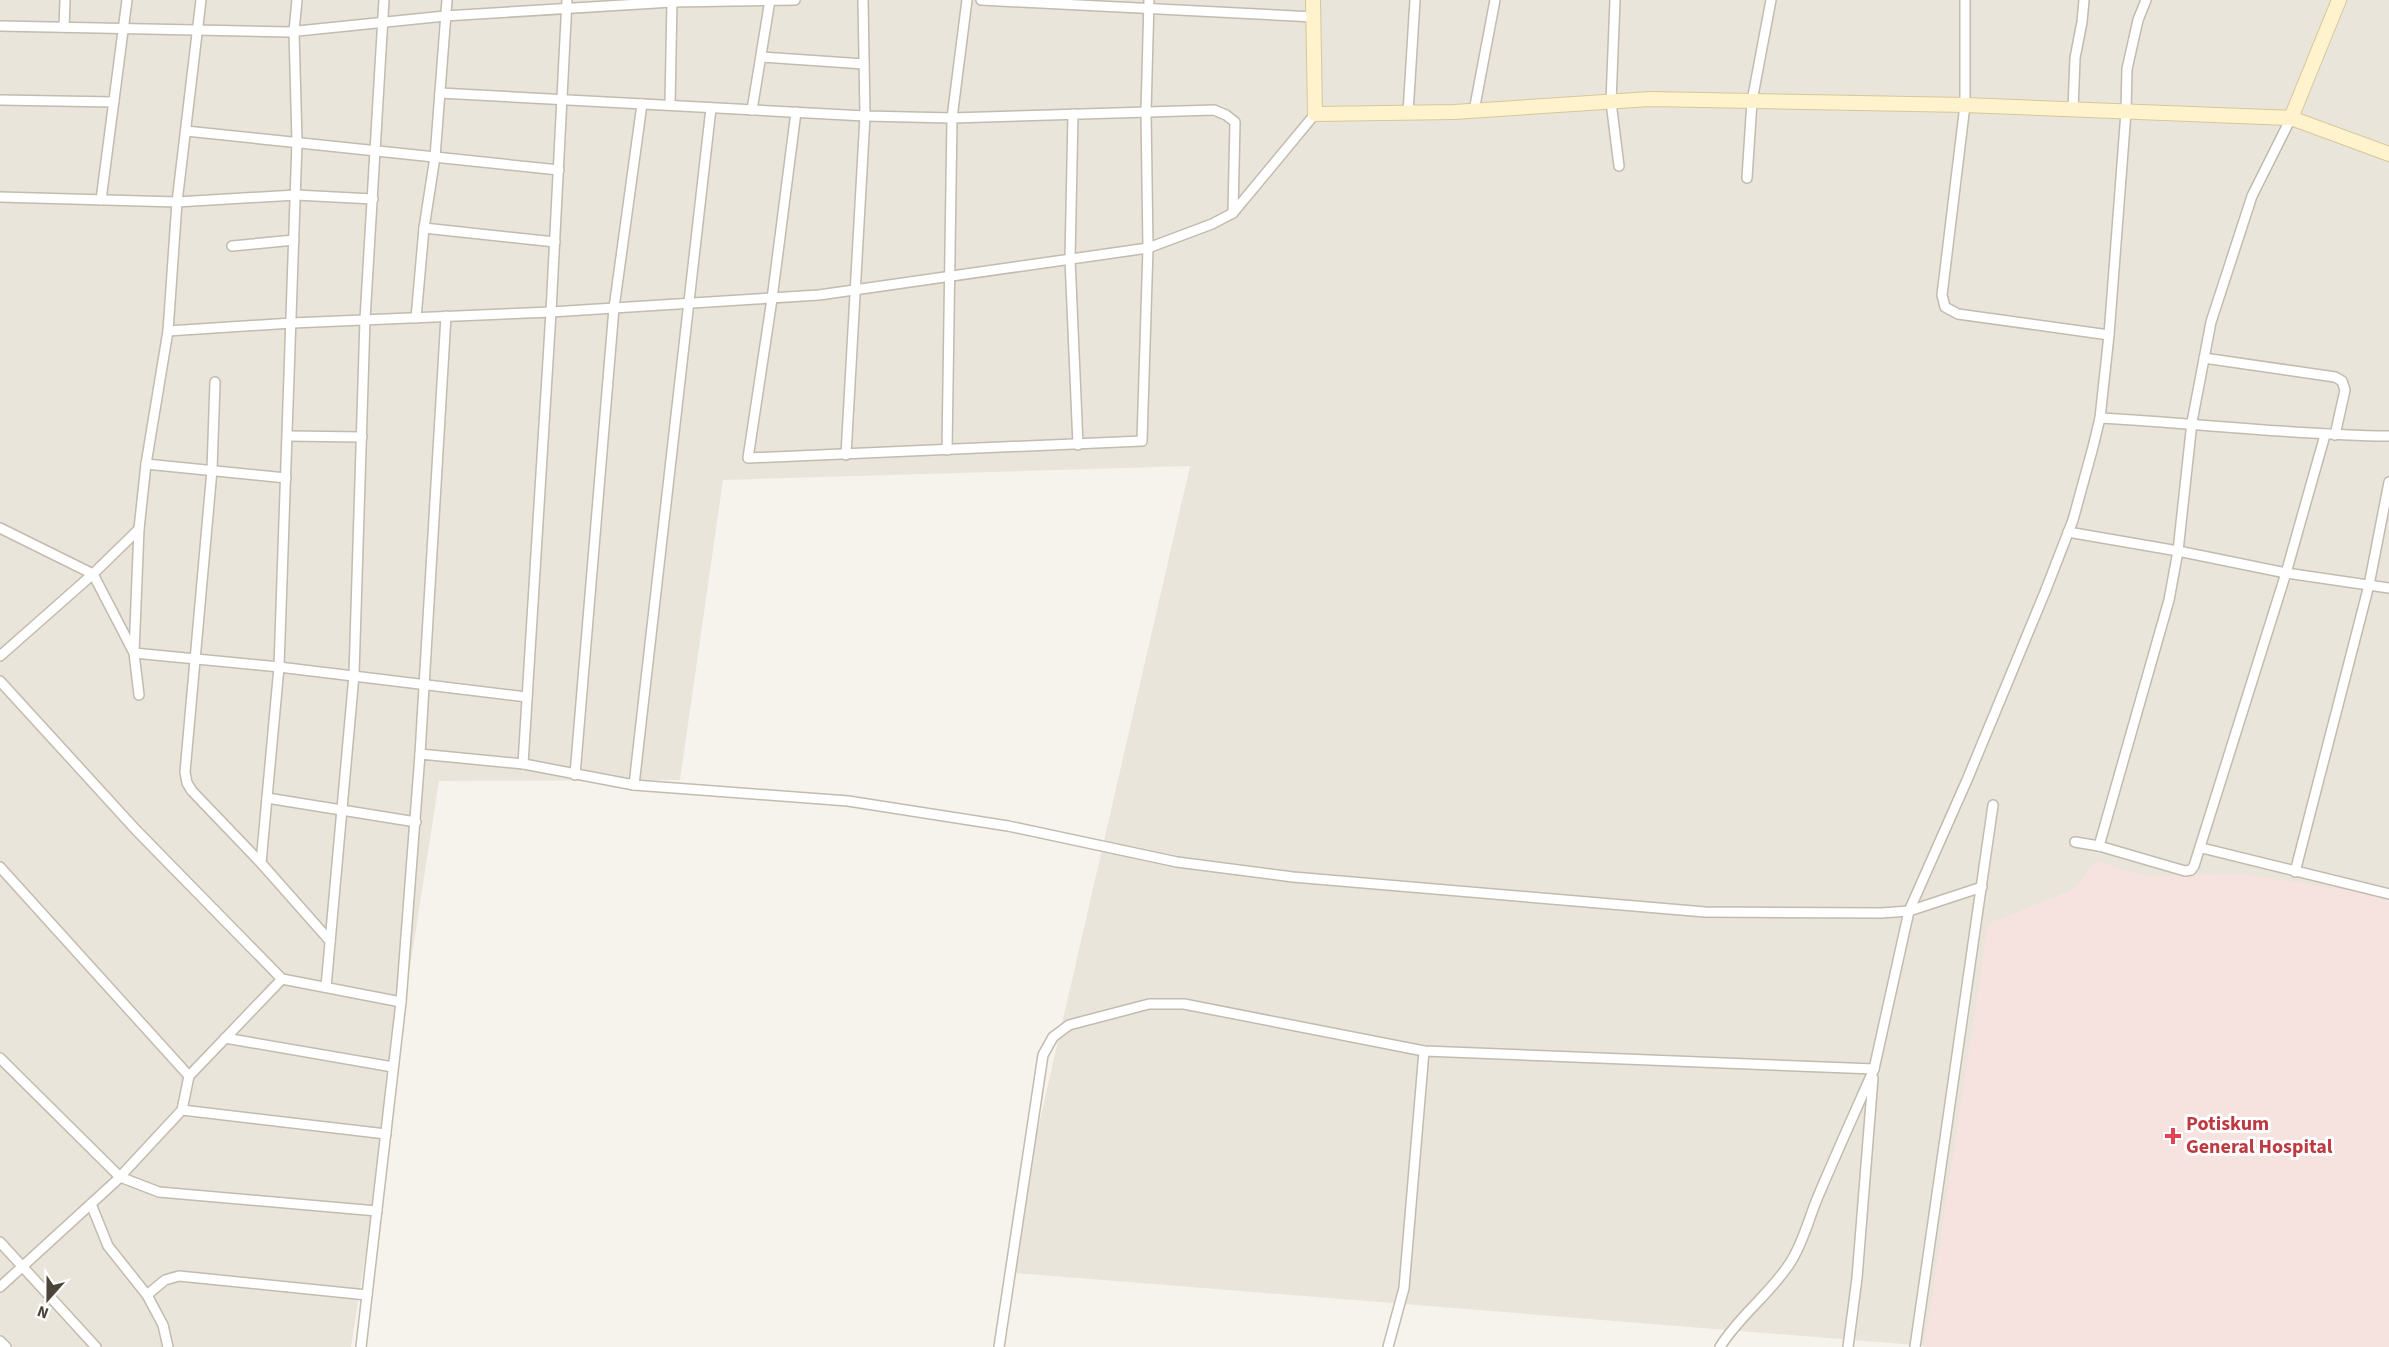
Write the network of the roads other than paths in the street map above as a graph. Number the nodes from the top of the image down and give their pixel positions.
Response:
1 (65, 0) edge
2 (128, 0) edge
3 (201, 0) edge
4 (297, 0) edge
5 (384, 0) edge
6 (447, 0) edge
7 (770, 0) edge
8 (795, 0) edge
9 (863, 0) edge
10 (967, 0) edge
11 (981, 0) edge
12 (1314, 0) edge
13 (1415, 0) edge
14 (1495, 0) edge
15 (1615, 0) edge
16 (1771, 0) edge
17 (1965, 0) edge
18 (2084, 0) edge
19 (2146, 0) edge
20 (2339, 0) edge
21 (672, 1) edge
22 (567, 4) edge
23 (1149, 4) edge
24 (445, 16) junction
25 (1314, 17) junction
26 (382, 22) junction
27 (0, 26) edge
28 (64, 27) junction
29 (124, 28) junction
30 (198, 30) junction
31 (294, 31) junction
32 (761, 57) junction
33 (864, 64) junction
34 (441, 93) junction
35 (562, 99) junction
36 (0, 100) edge
37 (1752, 101) junction
38 (114, 102) junction
39 (1611, 102) junction
40 (642, 104) junction
41 (670, 105) junction
42 (1965, 105) junction
43 (711, 108) junction
44 (752, 110) junction
45 (2073, 110) junction
46 (1474, 111) junction
47 (796, 112) junction
48 (1146, 112) junction
49 (2126, 112) junction
50 (1408, 113) junction
51 (1072, 114) junction
52 (1315, 114) junction
53 (865, 116) junction
54 (952, 118) junction
55 (2291, 118) junction
56 (186, 131) junction
57 (297, 142) junction
58 (376, 151) junction
59 (2389, 154) edge
60 (435, 157) junction
61 (1619, 166) dead end
62 (559, 170) junction
63 (1747, 178) dead end
64 (296, 195) junction
65 (0, 197) edge
66 (373, 198) junction
67 (101, 200) junction
68 (177, 202) junction
69 (1233, 213) junction
70 (424, 228) junction
71 (294, 240) junction
72 (555, 242) junction
73 (232, 246) dead end
74 (1148, 248) junction
75 (1070, 259) junction
76 (951, 276) junction
77 (856, 289) junction
78 (772, 299) junction
79 (689, 303) junction
80 (614, 308) junction
81 (551, 312) junction
82 (446, 316) junction
83 (416, 318) junction
84 (365, 320) junction
85 (292, 323) junction
86 (168, 331) junction
87 (2109, 335) junction
88 (2204, 358) junction
89 (215, 382) dead end
90 (2100, 418) junction
91 (2192, 422) junction
92 (2330, 435) junction
93 (288, 436) junction
94 (362, 436) junction
95 (2389, 436) edge
96 (1078, 445) junction
97 (947, 450) junction
98 (846, 455) junction
99 (146, 464) junction
100 (212, 470) junction
101 (286, 478) junction
102 (2389, 482) edge
103 (0, 528) edge
104 (139, 528) junction
105 (2068, 532) junction
106 (2178, 551) junction
107 (2286, 573) junction
108 (93, 574) junction
109 (2369, 585) junction
110 (2389, 588) edge
111 (134, 653) junction
112 (0, 656) edge
113 (197, 660) junction
114 (279, 667) junction
115 (354, 675) junction
116 (0, 681) edge
117 (424, 684) junction
118 (139, 695) dead end
119 (527, 697) junction
120 (420, 754) junction
121 (523, 764) junction
122 (575, 775) junction
123 (634, 785) junction
124 (267, 798) junction
125 (1993, 805) dead end
126 (342, 810) junction
127 (416, 822) junction
128 (2075, 842) dead end
129 (2099, 846) junction
130 (2202, 848) junction
131 (261, 863) junction
132 (0, 867) edge
133 (2295, 872) junction
134 (1982, 887) junction
135 (2389, 894) edge
136 (1909, 910) junction
137 (330, 941) junction
138 (282, 979) junction
139 (326, 987) junction
140 (401, 1002) junction
141 (225, 1038) junction
142 (1424, 1051) junction
143 (0, 1058) edge
144 (393, 1067) junction
145 (1874, 1069) junction
146 (189, 1076) junction
147 (182, 1110) junction
148 (386, 1134) junction
149 (120, 1177) junction
150 (91, 1204) junction
151 (377, 1211) junction
152 (0, 1242) edge
153 (22, 1266) junction
154 (0, 1287) edge
155 (147, 1295) junction
156 (367, 1295) junction
157 (0, 1341) edge
158 (6, 1347) edge
159 (96, 1347) edge
160 (168, 1347) edge
161 (361, 1347) edge
162 (999, 1347) edge
163 (1388, 1347) edge
164 (1720, 1347) edge
165 (1848, 1347) edge
166 (1915, 1347) edge

1 - 28 street
2 - 29 street
3 - 30 street
4 - 31 street
5 - 26 street
6 - 24 street
7 - 8 street
7 - 21 street
7 - 32 street
9 - 33 street
10 - 54 street
11 - 23 street
12 - 25 street
13 - 50 street
14 - 46 street
15 - 39 street
16 - 37 street
17 - 42 street
18 - 45 street
19 - 49 street
20 - 55 street
21 - 22 street
21 - 41 street
22 - 24 street
22 - 35 street
23 - 25 street
23 - 48 street
24 - 26 street
24 - 34 street
25 - 52 street
26 - 31 street
26 - 58 street
27 - 28 street
28 - 29 street
29 - 30 street
29 - 38 street
30 - 31 street
30 - 56 street
31 - 57 street
32 - 33 street
32 - 44 street
33 - 53 street
34 - 35 street
34 - 60 street
35 - 40 street
35 - 62 street
36 - 38 street
37 - 39 street
37 - 42 street
37 - 63 street
38 - 67 street
39 - 46 street
39 - 61 street
40 - 41 street
40 - 80 street
41 - 43 street
42 - 45 street
42 - 87 street
43 - 44 street
43 - 79 street
44 - 47 street
45 - 49 street
46 - 50 street
47 - 53 street
47 - 78 street
48 - 51 street
48 - 69 street
48 - 74 street
49 - 55 street
49 - 87 street
50 - 52 street
51 - 54 street
51 - 75 street
52 - 69 street
53 - 54 street
53 - 77 street
54 - 76 street
55 - 59 street
55 - 88 street
56 - 57 street
56 - 68 street
57 - 58 street
57 - 64 street
58 - 60 street
58 - 66 street
60 - 62 street
60 - 70 street
62 - 72 street
64 - 66 street
64 - 68 street
64 - 71 street
65 - 67 street
66 - 84 street
67 - 68 street
68 - 86 street
69 - 74 street
70 - 72 street
70 - 83 street
71 - 73 street
71 - 85 street
72 - 81 street
74 - 75 street
74 - 96 street
75 - 76 street
75 - 96 street
76 - 77 street
76 - 97 street
77 - 78 street
77 - 98 street
78 - 79 street
78 - 98 street
79 - 80 street
79 - 123 street
80 - 81 street
80 - 122 street
81 - 82 street
81 - 119 street
82 - 83 street
82 - 117 street
83 - 84 street
84 - 85 street
84 - 94 street
85 - 86 street
85 - 93 street
86 - 99 street
87 - 90 street
88 - 91 street
88 - 92 street
89 - 100 street
90 - 91 street
90 - 105 street
91 - 92 street
91 - 106 street
92 - 95 street
92 - 107 street
93 - 94 street
93 - 101 street
94 - 115 street
96 - 97 street
97 - 98 street
99 - 100 street
99 - 104 street
100 - 101 street
100 - 113 street
101 - 114 street
102 - 109 street
103 - 108 street
104 - 108 street
104 - 111 street
105 - 106 street
105 - 136 street
106 - 107 street
106 - 129 street
107 - 109 street
107 - 130 street
108 - 111 street
108 - 112 street
109 - 110 street
109 - 133 street
111 - 113 street
111 - 118 street
113 - 114 street
113 - 131 street
114 - 115 street
114 - 124 street
115 - 117 street
115 - 126 street
116 - 138 street
117 - 119 street
117 - 120 street
119 - 121 street
120 - 121 street
120 - 127 street
121 - 122 street
122 - 123 street
123 - 136 street
124 - 126 street
124 - 131 street
125 - 134 street
126 - 127 street
126 - 137 street
127 - 140 street
128 - 129 street
129 - 130 street
130 - 133 street
131 - 137 street
132 - 146 street
133 - 135 street
134 - 136 street
134 - 166 street
136 - 145 street
137 - 139 street
138 - 139 street
138 - 141 street
139 - 140 street
140 - 144 street
141 - 144 street
141 - 146 street
142 - 145 street
142 - 162 street
142 - 163 street
143 - 149 street
144 - 148 street
145 - 164 street
145 - 165 street
146 - 147 street
147 - 148 street
147 - 149 street
148 - 151 street
149 - 150 street
149 - 151 street
150 - 153 street
150 - 155 street
151 - 156 street
152 - 153 street
153 - 154 street
153 - 159 street
155 - 156 street
155 - 160 street
156 - 161 street
157 - 158 street

